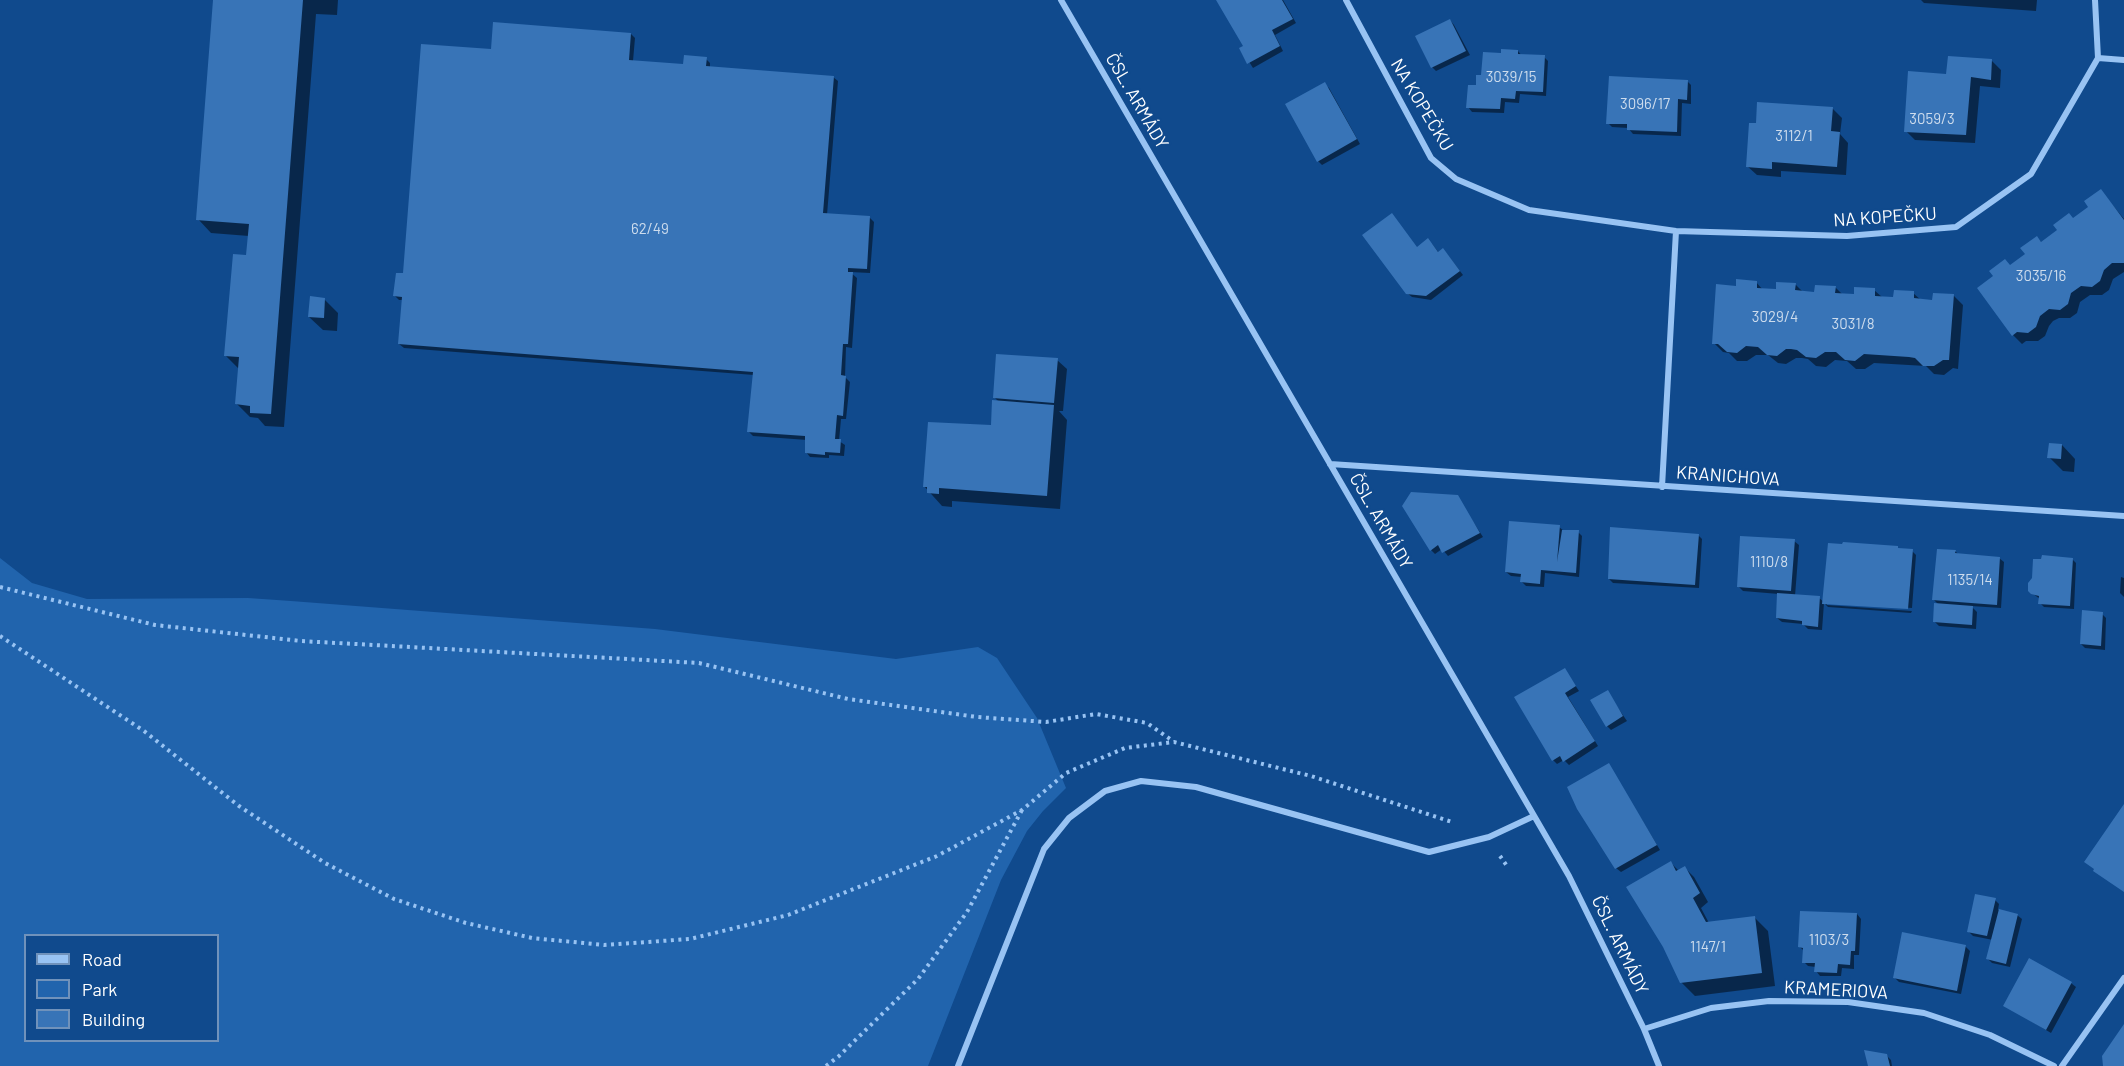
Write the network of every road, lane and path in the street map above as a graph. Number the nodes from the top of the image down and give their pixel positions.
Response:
1 (1060, 0) edge
2 (1346, 0) edge
3 (2095, 0) edge
4 (2098, 58) junction
5 (2124, 60) edge
6 (1677, 231) junction
7 (1330, 464) junction
8 (1662, 487) junction
9 (2124, 516) edge
10 (0, 587) edge
11 (0, 636) edge
12 (1174, 742) junction
13 (1022, 810) junction
14 (1534, 816) junction
15 (1449, 820) dead end
16 (2124, 978) edge
17 (1644, 1029) junction
18 (826, 1066) edge
19 (958, 1066) edge
20 (1659, 1066) edge
21 (2054, 1066) edge
22 (2062, 1066) edge

1 - 7 street, ČSL. ARMÁDY
2 - 6 street, NA KOPEČKU
3 - 4 street
4 - 5 street
4 - 6 street, NA KOPEČKU
6 - 8 street
7 - 8 street, KRANICHOVA
7 - 14 street, ČSL. ARMÁDY
8 - 9 street, KRANICHOVA
10 - 12 path
11 - 13 path
12 - 13 path
12 - 15 path
13 - 18 path
14 - 17 street, ČSL. ARMÁDY
14 - 19 street
16 - 22 street
17 - 20 street, ČSL. ARMÁDY
17 - 21 street, KRAMERIOVA

